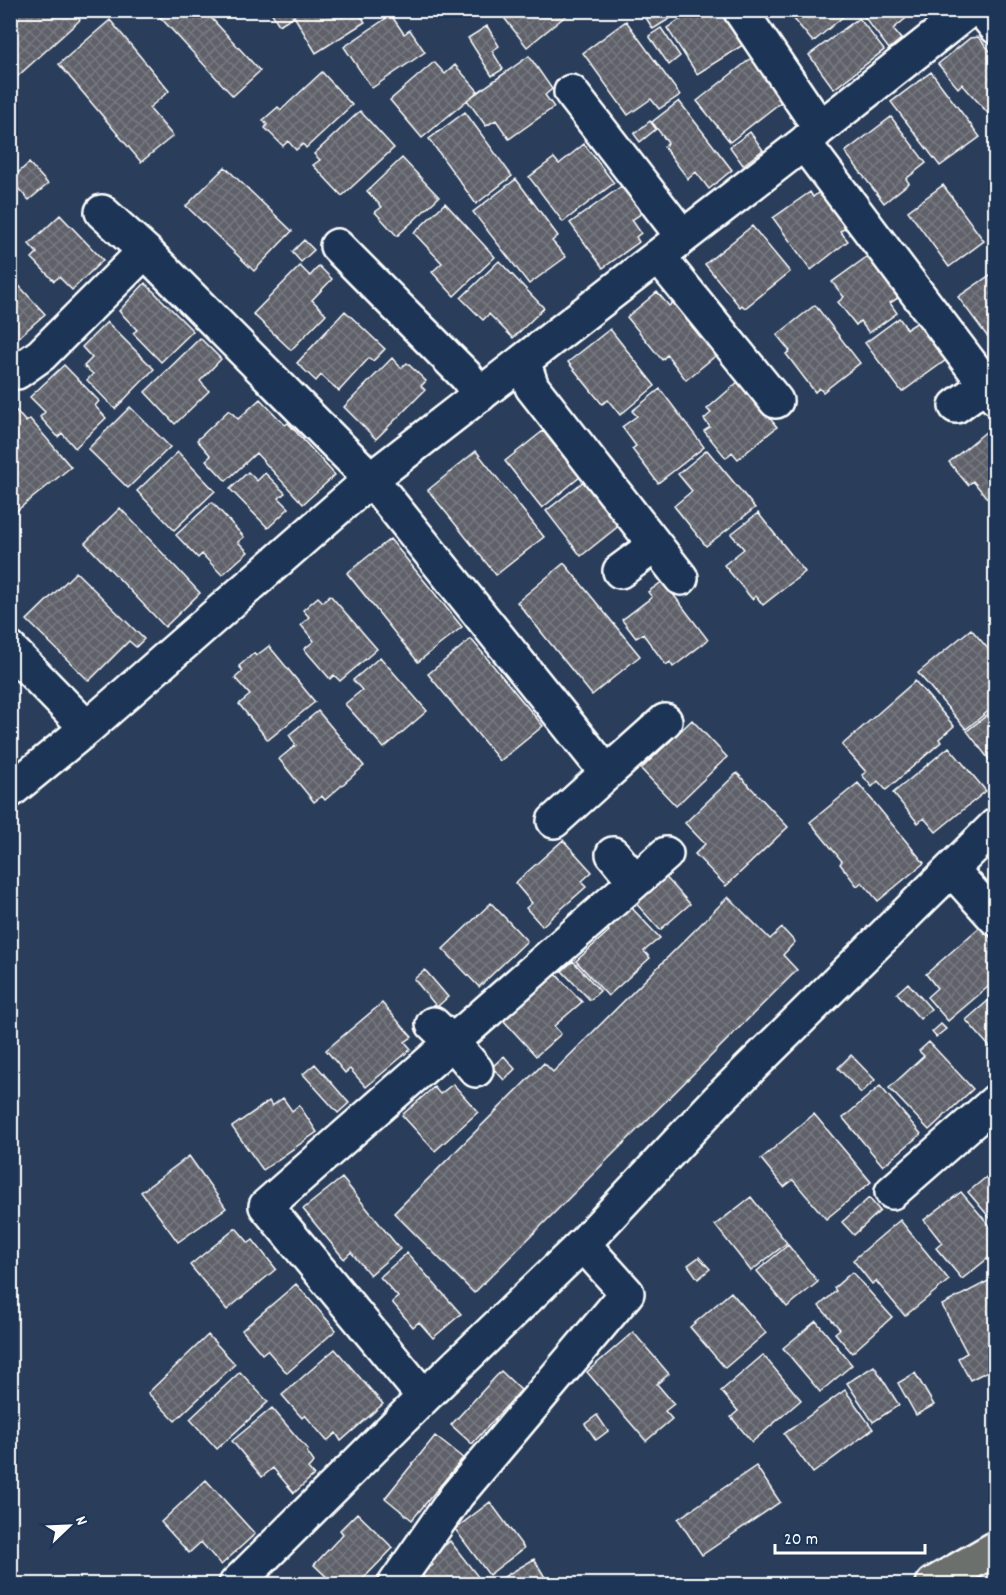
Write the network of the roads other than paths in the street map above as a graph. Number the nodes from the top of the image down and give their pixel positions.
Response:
1 (740, 10) edge
2 (969, 10) edge
3 (982, 10) edge
4 (996, 27) edge
5 (570, 92) dead end
6 (812, 135) junction
7 (102, 212) dead end
8 (337, 246) dead end
9 (670, 246) junction
10 (145, 251) junction
11 (523, 361) junction
12 (10, 370) edge
13 (990, 392) edge
14 (480, 395) junction
15 (776, 401) dead end
16 (956, 406) dead end
17 (371, 479) junction
18 (655, 545) junction
19 (620, 571) dead end
20 (681, 578) dead end
21 (10, 650) edge
22 (665, 721) dead end
23 (87, 728) junction
24 (607, 773) junction
25 (10, 791) edge
26 (554, 821) dead end
27 (996, 825) edge
28 (613, 854) dead end
29 (666, 854) dead end
30 (952, 870) junction
31 (635, 881) junction
32 (996, 919) edge
33 (443, 1033) junction
34 (476, 1070) dead end
35 (996, 1101) edge
36 (892, 1192) dead end
37 (583, 1244) junction
38 (424, 1397) junction
39 (996, 1548) edge
40 (236, 1584) edge
41 (395, 1584) edge
42 (933, 1584) edge

1 - 6 street
2 - 6 street
3 - 4 street
5 - 9 street
6 - 9 street
6 - 13 street
7 - 10 street
8 - 14 street
9 - 11 street
9 - 15 street
10 - 12 street
10 - 17 street
11 - 14 street
11 - 18 street
13 - 16 street
14 - 17 street
17 - 23 street
17 - 24 street
18 - 19 street
18 - 20 street
21 - 23 street
22 - 24 street
23 - 25 street
24 - 26 street
27 - 30 street
28 - 31 street
29 - 31 street
30 - 32 street
30 - 37 street
31 - 33 street
33 - 34 street
33 - 38 street
35 - 36 street
37 - 38 street
37 - 41 street
38 - 40 street
39 - 42 highway

